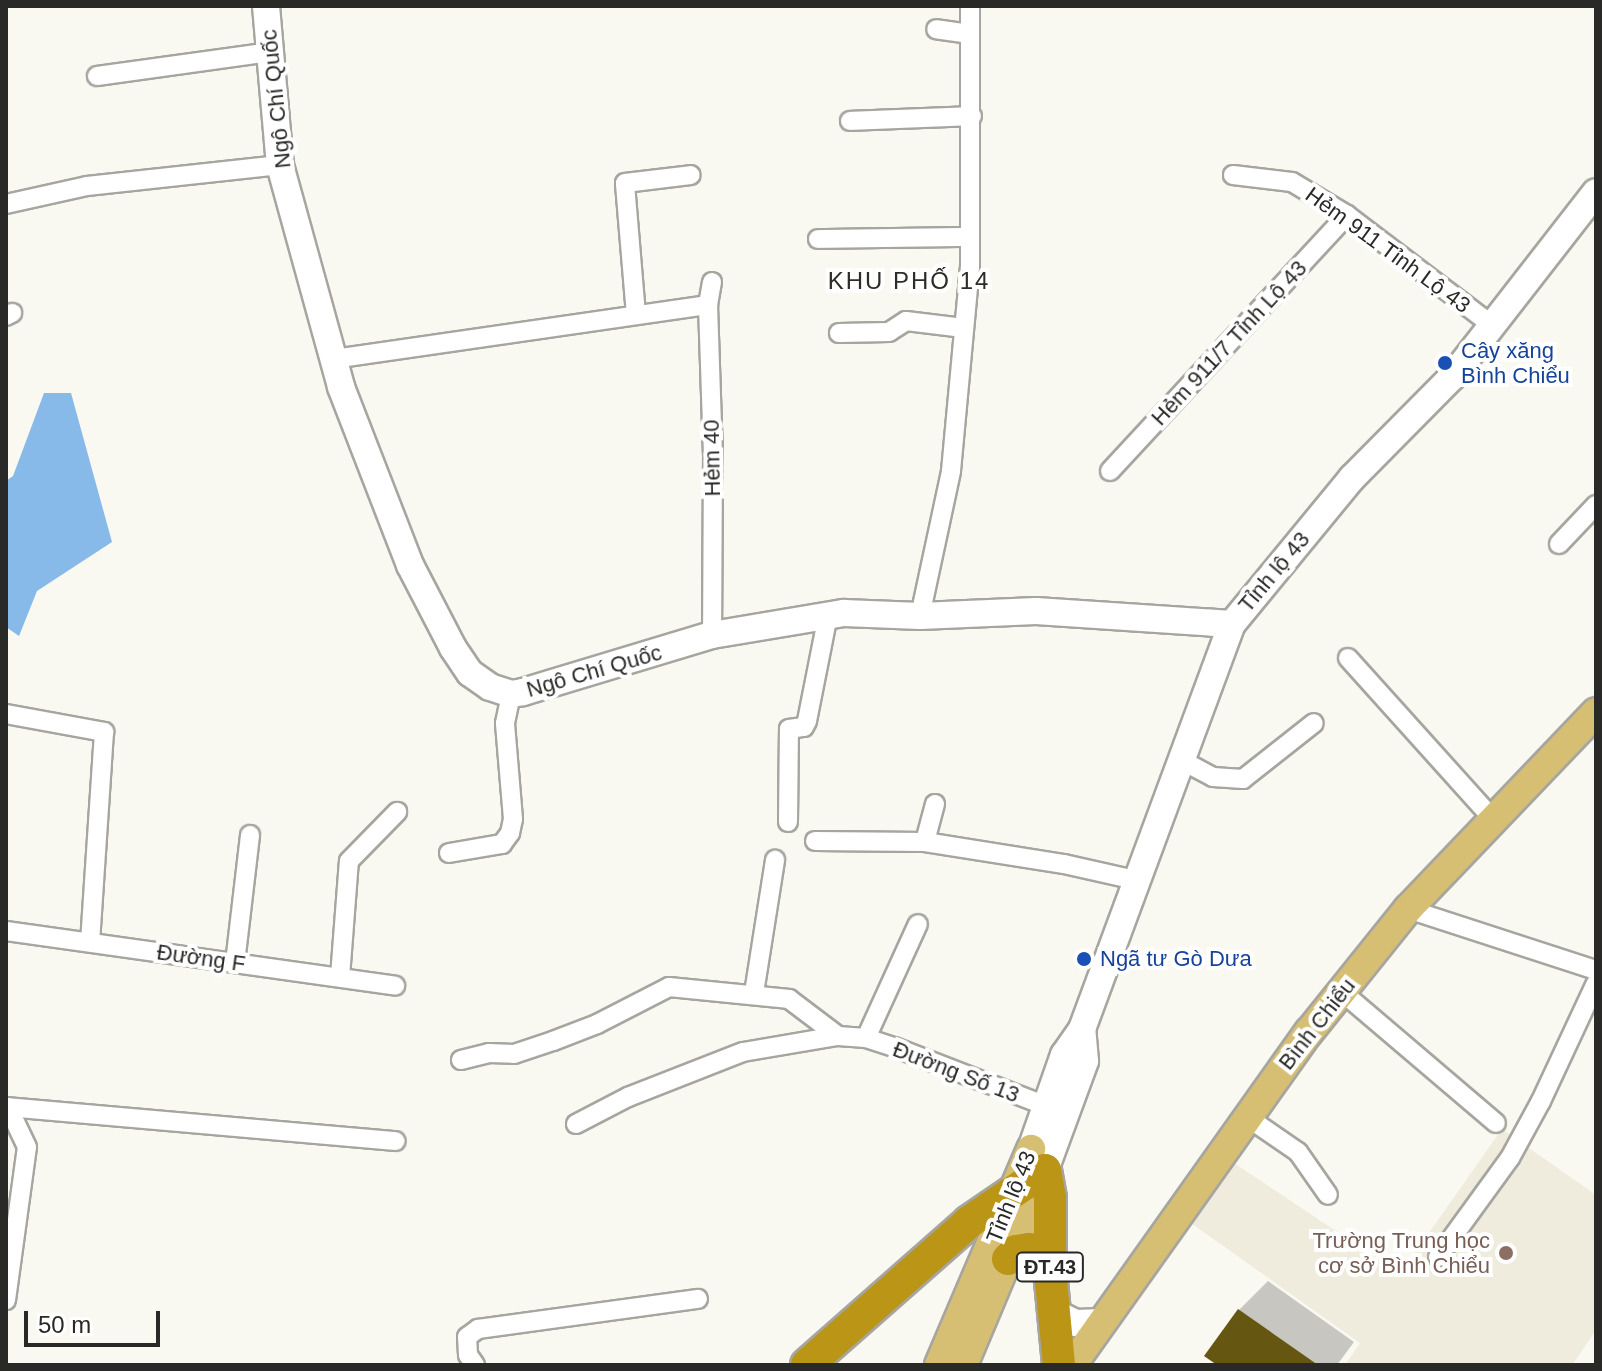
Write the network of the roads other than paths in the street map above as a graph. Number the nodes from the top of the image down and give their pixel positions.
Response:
1 (266, 6) edge
2 (970, 6) edge
3 (936, 29) dead end
4 (970, 34) junction
5 (271, 52) junction
6 (97, 76) dead end
7 (972, 116) junction
8 (850, 121) dead end
9 (280, 165) junction
10 (691, 175) dead end
11 (1233, 175) dead end
12 (1596, 192) edge
13 (6, 204) edge
14 (1347, 215) junction
15 (969, 237) junction
16 (818, 239) dead end
17 (712, 282) dead end
18 (708, 305) junction
19 (636, 315) junction
20 (1493, 326) junction
21 (964, 328) junction
22 (839, 333) dead end
23 (333, 359) junction
24 (1110, 471) dead end
25 (1596, 505) edge
26 (1559, 544) dead end
27 (828, 615) junction
28 (920, 616) junction
29 (1232, 624) junction
30 (712, 635) junction
31 (1348, 658) dead end
32 (511, 694) junction
33 (1596, 712) edge
34 (6, 714) edge
35 (1314, 723) dead end
36 (1181, 760) junction
37 (935, 804) dead end
38 (397, 812) dead end
39 (1492, 818) junction
40 (788, 822) dead end
41 (250, 835) dead end
42 (815, 841) dead end
43 (925, 842) junction
44 (449, 853) dead end
45 (775, 860) dead end
46 (1135, 880) junction
47 (1408, 909) junction
48 (918, 924) dead end
49 (6, 931) edge
50 (90, 942) junction
51 (235, 963) junction
52 (1596, 970) edge
53 (340, 977) junction
54 (1596, 983) edge
55 (395, 986) dead end
56 (1342, 992) junction
57 (754, 993) junction
58 (1082, 1029) junction
59 (838, 1036) junction
60 (866, 1038) junction
61 (461, 1060) dead end
62 (1046, 1106) junction
63 (7, 1107) edge
64 (1247, 1117) junction
65 (1496, 1123) dead end
66 (576, 1124) dead end
67 (396, 1141) dead end
68 (1026, 1182) junction
69 (1328, 1195) dead end
70 (1438, 1257) dead end
71 (1008, 1259) junction
72 (1050, 1271) junction
73 (698, 1299) dead end
74 (6, 1300) edge
75 (1053, 1312) junction
76 (1103, 1322) junction
77 (475, 1365) edge
78 (807, 1365) edge
79 (837, 1365) edge
80 (939, 1365) edge
81 (963, 1365) edge
82 (1059, 1365) edge
83 (1072, 1365) edge

1 - 5 main road, Ngô Chí Quốc
2 - 4 street
3 - 4 street
4 - 7 street
5 - 6 street
5 - 9 main road, Ngô Chí Quốc
7 - 8 street
7 - 15 street
9 - 13 street
9 - 23 main road, Ngô Chí Quốc
10 - 19 street
11 - 14 street, Hẻm 911 Tỉnh Lộ 43
12 - 20 main road, Tỉnh lộ 43 / ĐT.43
14 - 20 street, Hẻm 911 Tỉnh Lộ 43
14 - 24 street, Hẻm 911/7 Tỉnh Lộ 43
15 - 16 street
15 - 21 street
17 - 18 street, Hẻm 40
18 - 19 street
18 - 30 street, Hẻm 40
19 - 23 street
20 - 29 main road, Tỉnh lộ 43 / ĐT.43
21 - 22 street
21 - 28 street
23 - 32 main road, Ngô Chí Quốc
25 - 26 street
27 - 28 main road, Ngô Chí Quốc
27 - 30 main road, Ngô Chí Quốc
27 - 40 street
28 - 29 main road, Ngô Chí Quốc
29 - 36 main road, Tỉnh lộ 43 / ĐT.43
30 - 32 main road, Ngô Chí Quốc
31 - 39 street
32 - 44 street
33 - 39 main road, Bình Chiểu
34 - 50 street
35 - 36 street
36 - 46 main road, Tỉnh lộ 43 / ĐT.43
37 - 43 street
38 - 53 street
39 - 47 main road, Bình Chiểu
41 - 51 street
42 - 43 street
43 - 46 street
45 - 57 street
46 - 58 main road, Tỉnh lộ 43 / ĐT.43
47 - 52 street
47 - 56 main road, Bình Chiểu
48 - 60 street
49 - 50 street, Đường F
50 - 51 street, Đường F
51 - 53 street, Đường F
53 - 55 street, Đường F
54 - 70 street
56 - 64 main road, Bình Chiểu
56 - 65 street
57 - 59 street
57 - 61 street
58 - 62 main road, Tỉnh lộ 43 / ĐT.43
58 - 68 main road, Tỉnh lộ 43 / ĐT.43
59 - 60 street, Đường Số 13
59 - 66 street, Đường Số 13
60 - 62 street, Đường Số 13
62 - 68 main road, Tỉnh lộ 43 / ĐT.43
63 - 67 street
63 - 74 street
64 - 69 street
64 - 76 main road, Bình Chiểu
68 - 71 main road, Tỉnh lộ 43 / ĐT.43
68 - 72 highway, ĐT.43
68 - 78 highway
68 - 79 highway
68 - 80 main road, Tỉnh lộ 43 / ĐT.43
71 - 72 highway
71 - 81 main road, Tỉnh lộ 43 / ĐT.43
72 - 75 highway, ĐT.43
73 - 77 street
75 - 76 main road
75 - 82 highway, ĐT.43
76 - 83 main road, Bình Chiểu

